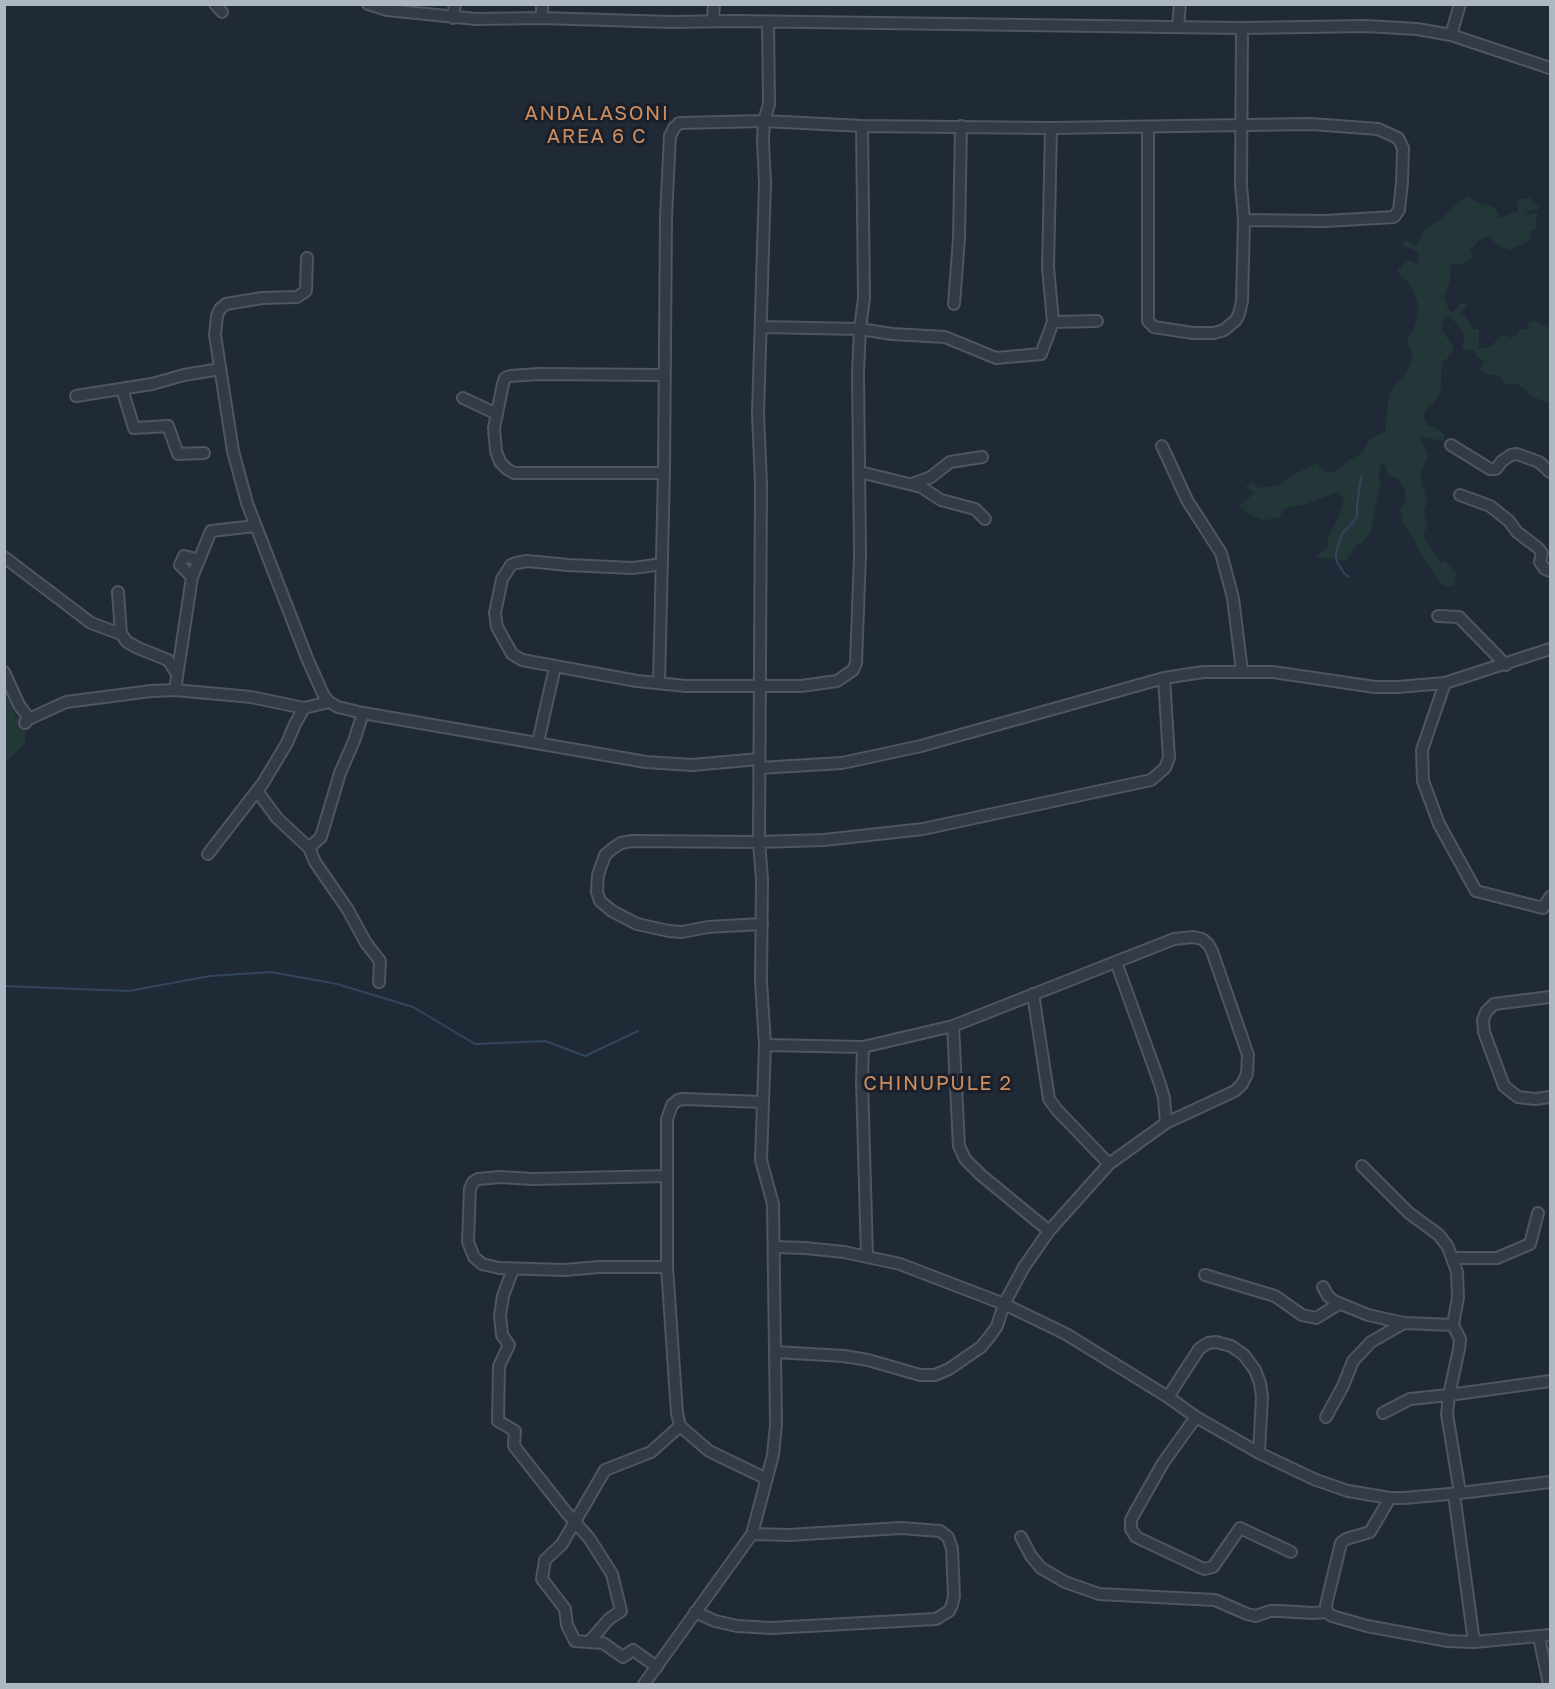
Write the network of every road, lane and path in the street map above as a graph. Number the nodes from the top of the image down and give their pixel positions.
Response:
1 (368, 4) edge
2 (455, 4) edge
3 (542, 4) edge
4 (714, 4) edge
5 (1180, 4) edge
6 (1460, 4) edge
7 (453, 18) junction
8 (542, 18) junction
9 (713, 21) junction
10 (768, 22) junction
11 (1178, 26) junction
12 (1242, 28) junction
13 (1451, 35) junction
14 (1551, 68) edge
15 (764, 120) junction
16 (862, 126) junction
17 (961, 126) junction
18 (1241, 126) junction
19 (1051, 128) junction
20 (1148, 128) junction
21 (1244, 220) junction
22 (308, 258) dead end
23 (954, 304) dead end
24 (1097, 321) dead end
25 (1053, 322) junction
26 (762, 327) junction
27 (860, 329) junction
28 (220, 369) junction
29 (665, 375) junction
30 (122, 389) junction
31 (76, 396) dead end
32 (462, 398) dead end
33 (497, 414) junction
34 (1451, 445) dead end
35 (1162, 447) dead end
36 (204, 453) dead end
37 (982, 457) dead end
38 (860, 472) junction
39 (1551, 472) edge
40 (664, 473) junction
41 (912, 484) junction
42 (1461, 495) dead end
43 (985, 519) dead end
44 (255, 526) junction
45 (4, 557) edge
46 (662, 564) junction
47 (1551, 571) edge
48 (118, 592) dead end
49 (1438, 616) dead end
50 (121, 634) junction
51 (1551, 649) edge
52 (1506, 665) junction
53 (555, 667) junction
54 (1242, 671) junction
55 (4, 672) edge
56 (177, 674) junction
57 (1164, 678) junction
58 (659, 683) junction
59 (1445, 683) junction
60 (760, 686) junction
61 (175, 690) junction
62 (329, 702) junction
63 (304, 708) junction
64 (363, 713) junction
65 (538, 742) junction
66 (759, 764) junction
67 (256, 791) junction
68 (759, 842) junction
69 (309, 848) junction
70 (208, 854) dead end
71 (1551, 897) edge
72 (762, 924) junction
73 (1116, 962) junction
74 (379, 982) dead end
75 (1033, 994) junction
76 (1551, 997) edge
77 (953, 1026) junction
78 (765, 1045) junction
79 (863, 1047) junction
80 (1551, 1097) edge
81 (762, 1102) junction
82 (1166, 1123) junction
83 (1109, 1164) junction
84 (1362, 1166) dead end
85 (667, 1176) junction
86 (1538, 1214) dead end
87 (1048, 1231) junction
88 (775, 1247) junction
89 (867, 1256) junction
90 (1453, 1258) junction
91 (667, 1267) junction
92 (513, 1269) junction
93 (1205, 1275) dead end
94 (1323, 1287) dead end
95 (1004, 1304) junction
96 (1339, 1304) junction
97 (1404, 1323) junction
98 (1452, 1325) junction
99 (775, 1352) junction
100 (1551, 1381) edge
101 (1449, 1395) junction
102 (1168, 1397) junction
103 (1383, 1413) dead end
104 (1196, 1417) junction
105 (1326, 1417) dead end
106 (680, 1426) junction
107 (1259, 1453) junction
108 (767, 1479) junction
109 (1551, 1482) edge
110 (1457, 1494) junction
111 (1390, 1498) junction
112 (574, 1521) junction
113 (752, 1534) junction
114 (1021, 1537) dead end
115 (1291, 1552) dead end
116 (1327, 1611) junction
117 (695, 1612) junction
118 (1551, 1635) edge
119 (1539, 1637) junction
120 (589, 1642) junction
121 (1474, 1642) junction
122 (657, 1667) junction
123 (644, 1684) edge
124 (1549, 1684) edge

1 - 7 street
2 - 7 street
3 - 8 street
4 - 9 street
5 - 11 street
6 - 13 street
7 - 8 street
8 - 9 street
9 - 10 street
10 - 11 street
10 - 15 street
11 - 12 street
12 - 13 street
12 - 18 street
13 - 14 street
15 - 16 street
15 - 26 street
15 - 29 street
16 - 17 street
16 - 27 street
17 - 19 street
17 - 23 street
18 - 20 street
18 - 21 street
18 - 21 street
19 - 20 street
19 - 25 street
20 - 21 street
22 - 28 street
24 - 25 street
25 - 27 street
26 - 27 street
26 - 60 street
27 - 38 street
28 - 30 street
28 - 44 street
29 - 33 street
29 - 40 street
30 - 31 street
30 - 36 street
32 - 33 street
33 - 40 street
34 - 39 street
35 - 54 street
37 - 41 street
38 - 41 street
38 - 60 street
40 - 46 street
41 - 43 street
42 - 47 street
44 - 56 street
44 - 62 street
45 - 50 street
46 - 53 street
46 - 58 street
48 - 50 street
49 - 52 street
50 - 56 street
51 - 52 street
52 - 59 street
53 - 58 street
53 - 65 street
54 - 57 street
54 - 59 street
55 - 61 street
56 - 61 street
57 - 66 street
57 - 68 street
58 - 60 street
59 - 71 street
60 - 66 street
61 - 63 street
62 - 63 street
62 - 64 street
63 - 67 street
64 - 65 street
64 - 69 street
65 - 66 street
66 - 68 street
67 - 69 street
67 - 70 street
68 - 72 street
68 - 72 street
69 - 74 street
72 - 78 street
73 - 75 street
73 - 82 street
73 - 82 street
75 - 77 street
75 - 83 street
76 - 80 street
77 - 79 street
77 - 87 street
78 - 79 street
78 - 81 street
79 - 89 street
81 - 85 street
81 - 88 street
82 - 83 street
83 - 87 street
84 - 90 street
85 - 91 street
85 - 92 street
86 - 90 street
87 - 95 street
88 - 89 street
88 - 99 street
89 - 95 street
90 - 98 street
91 - 92 street
91 - 106 street
92 - 112 street
93 - 96 street
94 - 96 street
95 - 99 street
95 - 102 street
96 - 97 street
97 - 98 street
97 - 105 street
98 - 101 street
99 - 108 street
100 - 101 street
101 - 103 street
101 - 110 street
102 - 104 street
102 - 107 street
104 - 107 street
104 - 115 street
106 - 108 street
106 - 112 street
107 - 111 street
108 - 113 street
109 - 110 street
110 - 111 street
110 - 121 street
111 - 116 street
112 - 120 street
112 - 120 street
113 - 117 street
113 - 117 street
114 - 116 street
116 - 121 street
117 - 122 street
118 - 119 street
119 - 121 street
119 - 124 street
120 - 122 street
122 - 123 street

